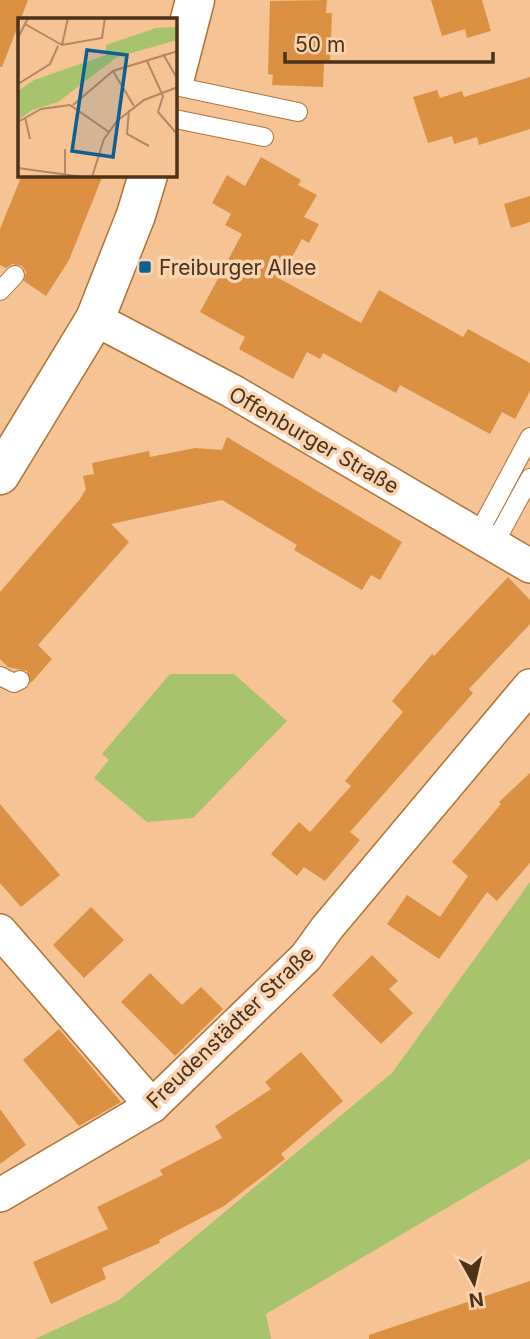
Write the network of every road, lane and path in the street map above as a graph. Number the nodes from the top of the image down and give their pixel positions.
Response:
1 (195, 0) edge
2 (177, 68) edge
3 (177, 86) edge
4 (298, 112) dead end
5 (177, 119) edge
6 (264, 137) dead end
7 (147, 177) edge
8 (15, 275) dead end
9 (0, 291) edge
10 (95, 319) junction
11 (530, 437) edge
12 (0, 475) edge
13 (530, 478) edge
14 (485, 541) junction
15 (530, 566) edge
16 (0, 676) edge
17 (20, 680) dead end
18 (530, 686) edge
19 (0, 931) edge
20 (152, 1106) junction
21 (0, 1195) edge

1 - 2 street
3 - 4 lane
5 - 6 lane
7 - 10 street
8 - 9 lane
10 - 12 street
10 - 14 street, Offenburger Straße
11 - 14 lane
13 - 14 lane
14 - 15 street, Offenburger Straße
16 - 17 lane
18 - 20 street, Freudenstädter Straße
19 - 20 street
20 - 21 street, Freudenstädter Straße

